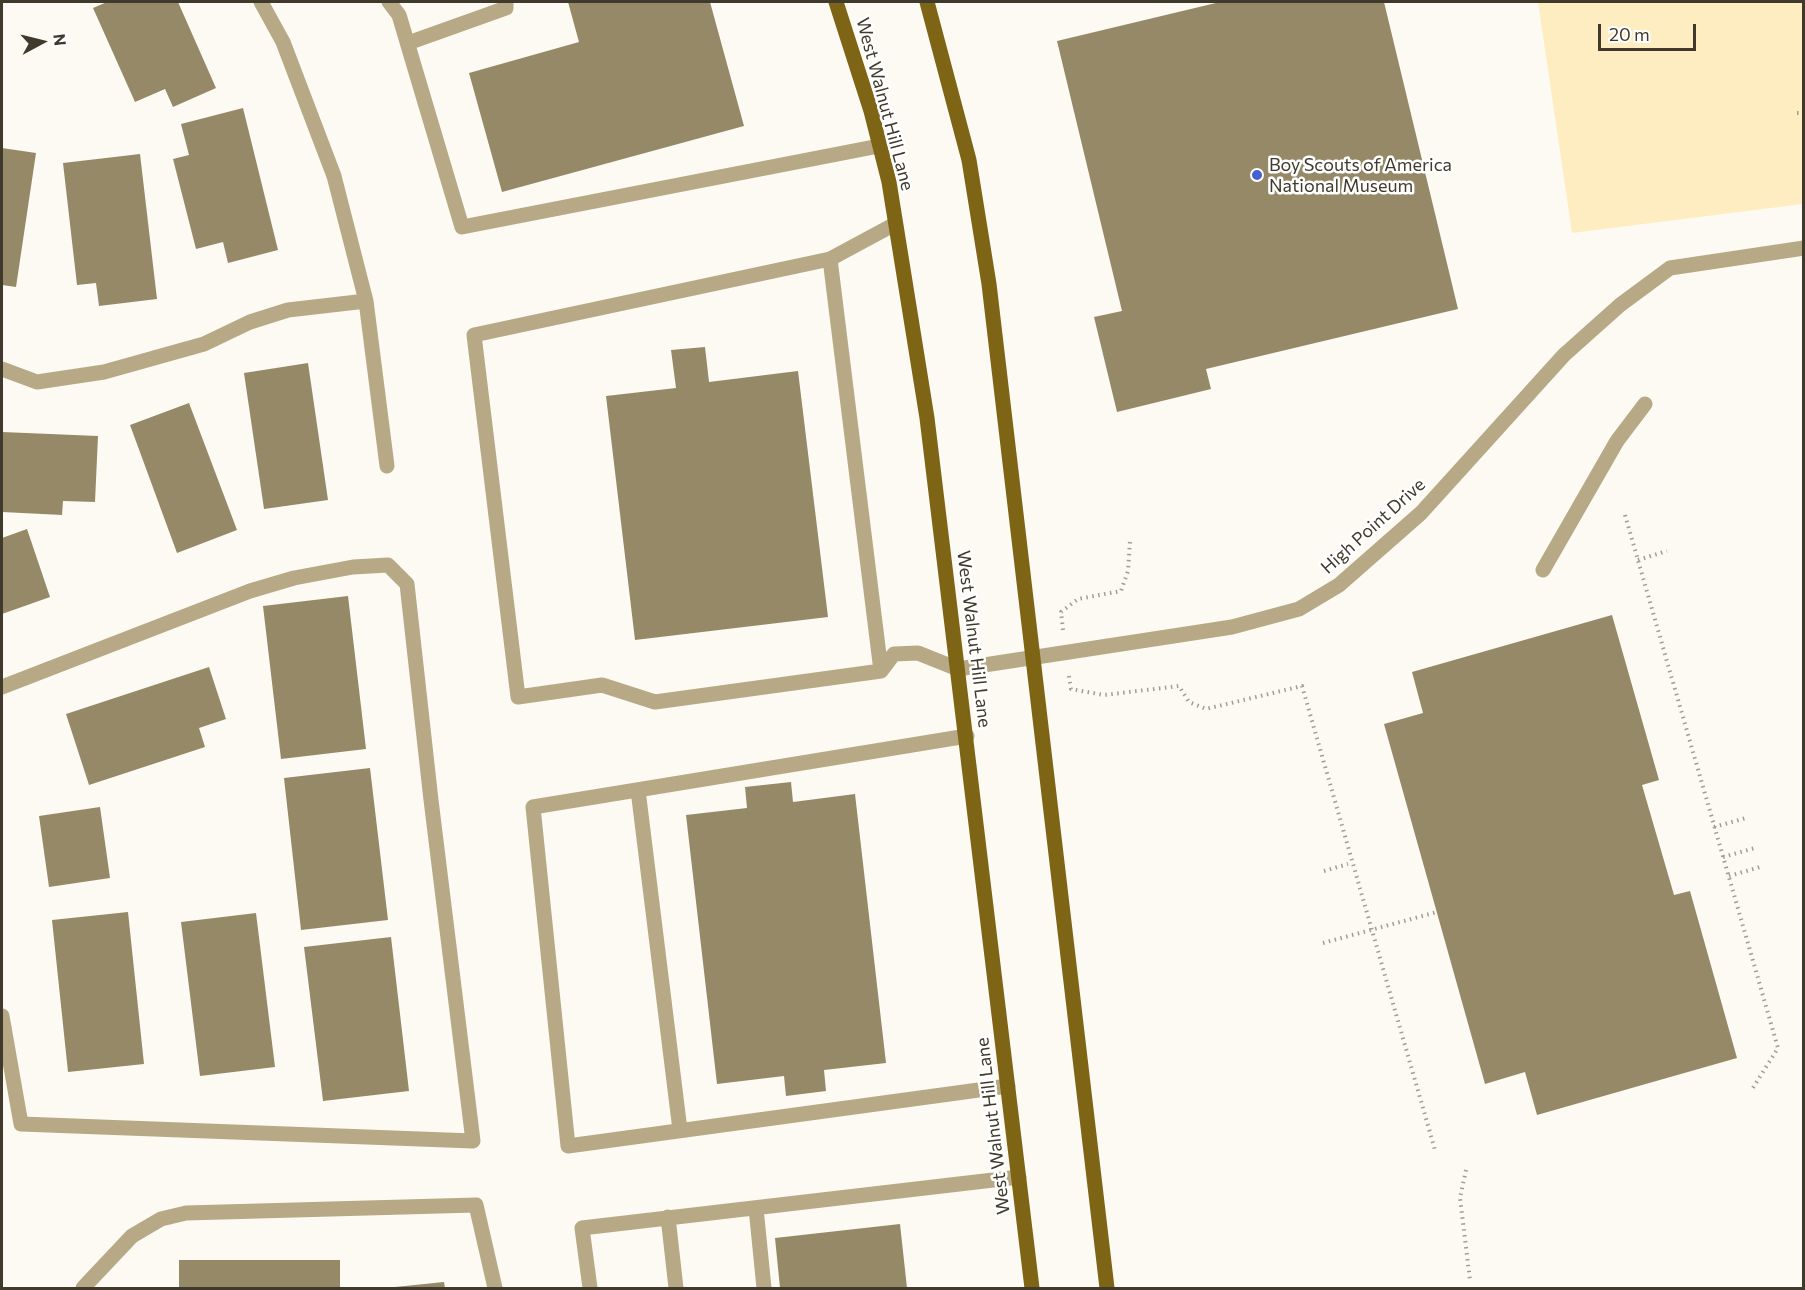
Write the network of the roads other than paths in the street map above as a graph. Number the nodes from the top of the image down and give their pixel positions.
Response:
1 (261, 2) edge
2 (389, 2) edge
3 (506, 2) edge
4 (836, 2) edge
5 (927, 2) edge
6 (408, 43) junction
7 (879, 146) junction
8 (895, 224) junction
9 (1803, 248) edge
10 (830, 259) junction
11 (366, 301) junction
12 (2, 369) edge
13 (1645, 404) dead end
14 (387, 466) dead end
15 (1543, 570) dead end
16 (1033, 658) junction
17 (958, 669) junction
18 (881, 671) junction
19 (2, 687) edge
20 (967, 736) junction
21 (638, 790) junction
22 (2, 1016) edge
23 (1008, 1086) junction
24 (680, 1131) junction
25 (1019, 1177) junction
26 (756, 1208) junction
27 (668, 1217) junction
28 (83, 1288) edge
29 (495, 1288) edge
30 (590, 1288) edge
31 (676, 1288) edge
32 (764, 1288) edge
33 (1032, 1288) edge
34 (1107, 1288) edge

1 - 11 street
2 - 6 street
3 - 6 street
4 - 7 main road, West Walnut Hill Lane
5 - 16 main road
6 - 7 street
7 - 8 main road, West Walnut Hill Lane
8 - 10 street
8 - 17 main road, West Walnut Hill Lane
9 - 16 street, High Point Drive
10 - 18 street
10 - 18 street
11 - 12 street
11 - 14 street
13 - 15 street
16 - 17 street, High Point Drive
16 - 34 main road
17 - 18 street
17 - 20 main road, West Walnut Hill Lane
19 - 22 street
20 - 21 street
20 - 23 main road, West Walnut Hill Lane
21 - 24 street
21 - 24 street
23 - 24 street
23 - 25 main road, West Walnut Hill Lane
25 - 26 street
25 - 33 main road, West Walnut Hill Lane
26 - 27 street
26 - 32 street
27 - 30 street
27 - 31 street
28 - 29 street

